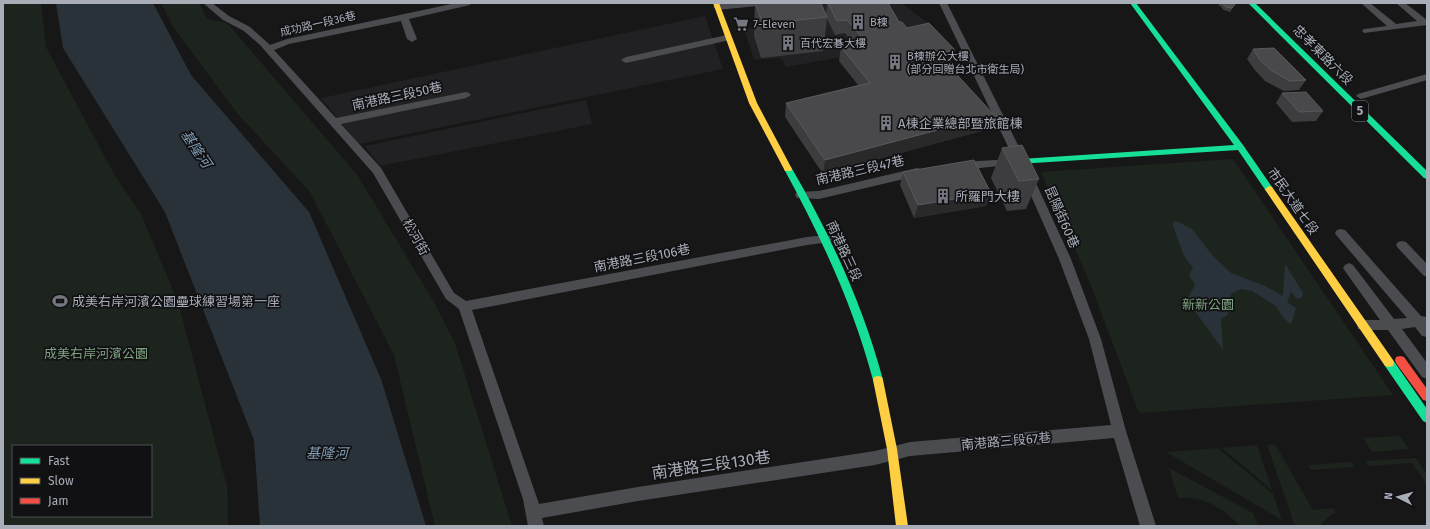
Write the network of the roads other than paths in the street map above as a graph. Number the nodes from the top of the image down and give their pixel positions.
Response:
1 (207, 3) edge
2 (467, 3) edge
3 (757, 3) edge
4 (943, 3) edge
5 (1134, 3) edge
6 (1142, 3) edge
7 (1251, 3) edge
8 (1263, 3) edge
9 (1365, 3) edge
10 (1400, 3) edge
11 (716, 5) edge
12 (404, 18) junction
13 (1394, 27) junction
14 (1367, 31) dead end
15 (727, 38) junction
16 (412, 39) dead end
17 (265, 46) junction
18 (1315, 53) dead end
19 (626, 60) dead end
20 (1427, 77) edge
21 (466, 95) dead end
22 (1361, 96) dead end
23 (333, 122) junction
24 (1240, 147) junction
25 (1021, 162) junction
26 (950, 167) edge
27 (928, 170) edge
28 (1427, 176) edge
29 (801, 194) junction
30 (1341, 234) dead end
31 (826, 239) junction
32 (1402, 245) dead end
33 (1348, 268) dead end
34 (1427, 272) edge
35 (1356, 299) dead end
36 (464, 306) junction
37 (1423, 321) edge
38 (1376, 325) junction
39 (1427, 332) edge
40 (1396, 354) dead end
41 (1427, 373) edge
42 (1427, 397) edge
43 (1427, 418) edge
44 (1119, 431) junction
45 (894, 454) junction
46 (535, 519) edge
47 (902, 526) edge
48 (1148, 526) edge

1 - 17 street, 松河街
2 - 12 street, 成功路一段36巷
3 - 11 street
4 - 25 street, 昆陽街60巷
5 - 24 street, 市民大道七段
6 - 35 street, 市民大道七段
7 - 28 street, 忠孝東路六段 / 5
8 - 18 street, 忠孝東路六段
9 - 13 street
10 - 13 street
11 - 15 street, 南港路三段
12 - 16 street
12 - 17 street, 成功路一段36巷
13 - 14 street
15 - 19 street
15 - 29 street, 南港路三段
17 - 23 street, 松河街
20 - 22 street
21 - 23 street, 南港路三段50巷
23 - 36 street, 松河街
24 - 25 street
24 - 38 street, 市民大道七段
25 - 26 street
25 - 44 street, 昆陽街60巷
27 - 29 street, 南港路三段47巷
29 - 31 street, 南港路三段
30 - 37 street
31 - 36 street, 南港路三段106巷
31 - 45 street, 南港路三段
32 - 34 street
33 - 38 street
36 - 46 street
37 - 38 street
37 - 39 street
38 - 41 street
38 - 43 street, 市民大道七段
40 - 42 street
44 - 45 street, 南港路三段67巷
44 - 48 street, 昆陽街60巷
45 - 46 street, 南港路三段130巷
45 - 47 street, 南港路三段

